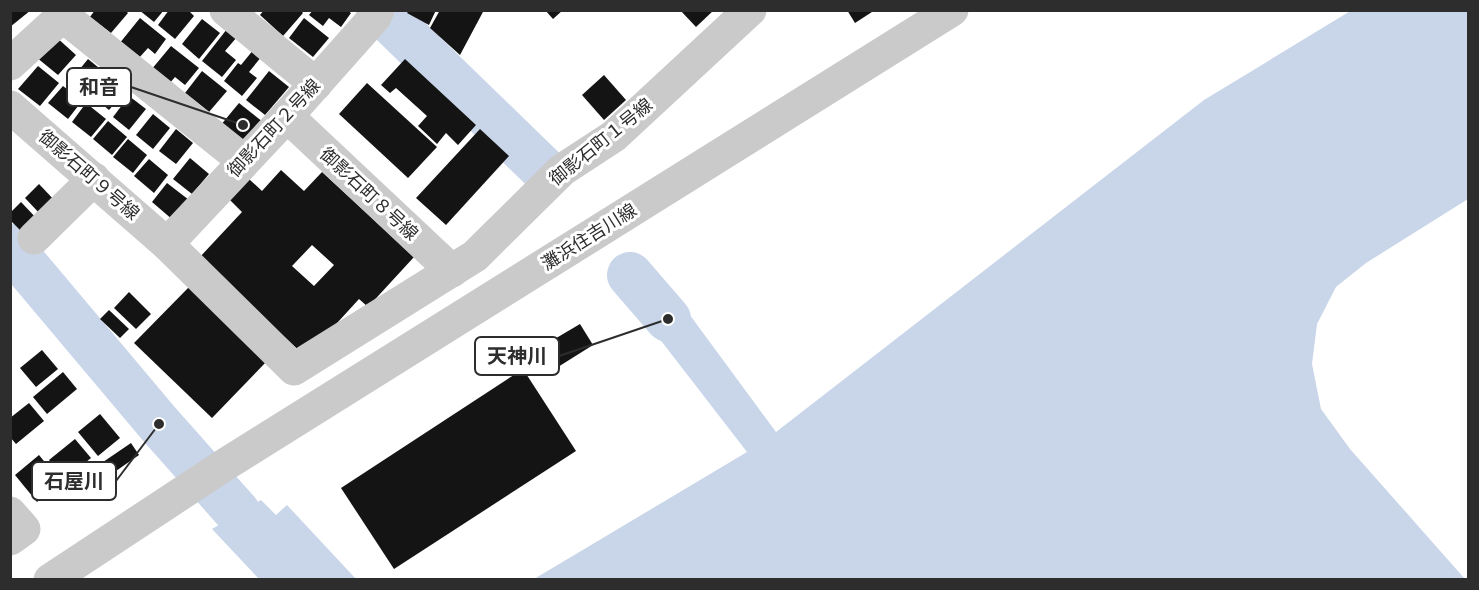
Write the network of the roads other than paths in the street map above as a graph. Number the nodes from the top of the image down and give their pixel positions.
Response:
1 (226, 10) edge
2 (750, 10) edge
3 (952, 10) edge
4 (66, 13) edge
5 (377, 14) edge
6 (10, 64) edge
7 (316, 84) junction
8 (10, 107) edge
9 (287, 116) junction
10 (244, 162) junction
11 (94, 180) junction
12 (34, 238) dead end
13 (167, 244) junction
14 (452, 271) junction
15 (10, 513) edge
16 (10, 539) edge
17 (50, 579) edge

1 - 7 street
2 - 14 street, 御影石町１号線
3 - 17 street, 灘浜住吉川線
4 - 6 street
4 - 10 street
5 - 7 street, 御影石町２号線
7 - 9 street, 御影石町２号線
8 - 11 street, 御影石町９号線
9 - 10 street, 御影石町２号線
9 - 14 street, 御影石町８号線
10 - 13 street, 御影石町２号線
11 - 12 street
11 - 13 street, 御影石町９号線
13 - 14 street, 御影石町１号線
15 - 16 street

